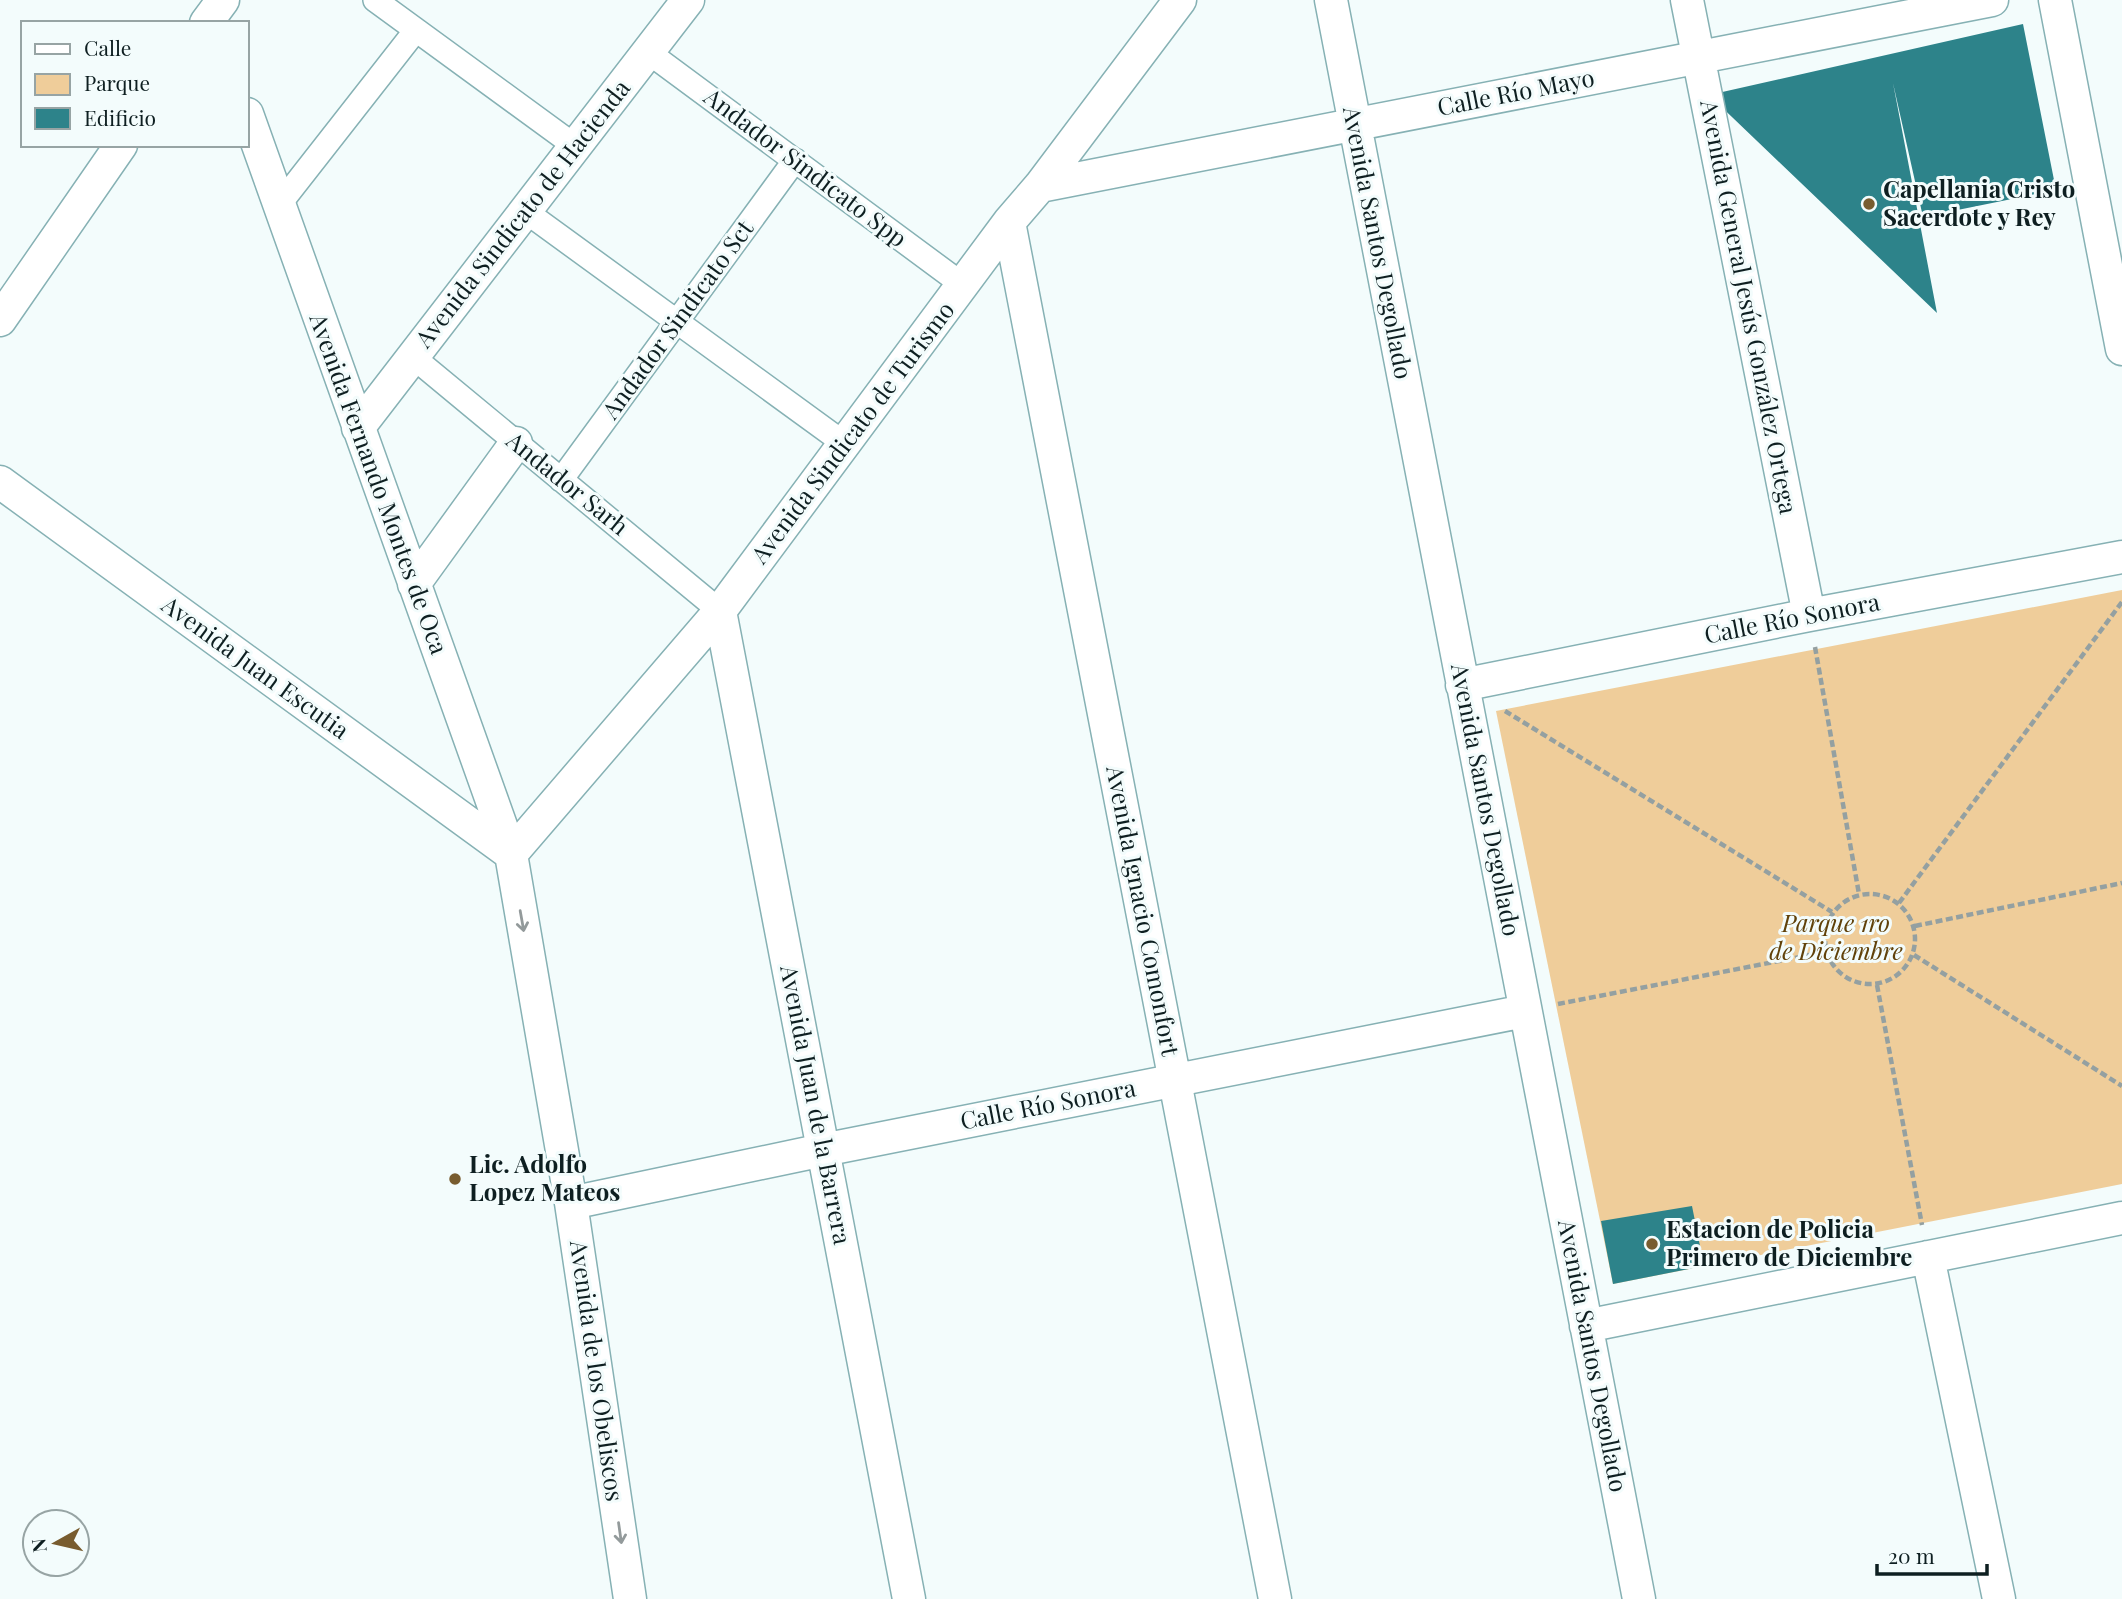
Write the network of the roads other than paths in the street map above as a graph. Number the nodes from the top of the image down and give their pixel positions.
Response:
1 (375, 0) edge
2 (688, 0) edge
3 (1180, 0) edge
4 (1331, 0) edge
5 (1687, 0) edge
6 (1992, 0) edge
7 (2055, 0) edge
8 (416, 30) junction
9 (648, 52) junction
10 (1699, 57) junction
11 (248, 117) edge
12 (1355, 124) junction
13 (575, 146) junction
14 (120, 147) edge
15 (795, 160) junction
16 (1040, 186) junction
17 (279, 205) junction
18 (525, 211) junction
19 (1009, 222) junction
20 (963, 285) junction
21 (0, 320) edge
22 (677, 321) junction
23 (2122, 349) edge
24 (413, 357) junction
25 (358, 428) junction
26 (516, 443) junction
27 (845, 444) junction
28 (561, 480) junction
29 (0, 482) edge
30 (2122, 557) edge
31 (414, 584) junction
32 (720, 611) junction
33 (1809, 615) junction
34 (1462, 685) junction
35 (510, 854) junction
36 (1525, 1011) junction
37 (1175, 1080) junction
38 (823, 1150) junction
39 (571, 1203) junction
40 (2122, 1218) edge
41 (1928, 1257) junction
42 (1586, 1326) junction
43 (630, 1599) edge
44 (909, 1599) edge
45 (1275, 1599) edge
46 (1639, 1599) edge
47 (1999, 1599) edge

1 - 8 street
2 - 9 street, Avenida Sindicato de Hacienda
3 - 16 street, Avenida Sindicato de Turismo
4 - 12 street, Avenida Santos Degollado
5 - 10 street, Avenida General Jesús González Ortega
6 - 10 street, Calle Río Mayo
7 - 23 street
8 - 13 street
8 - 17 street
9 - 13 street, Avenida Sindicato de Hacienda
9 - 15 street, Andador Sindicato Spp
10 - 12 street, Calle Río Mayo
10 - 33 street, Avenida General Jesús González Ortega
11 - 17 street, Avenida Fernando Montes de Oca
12 - 16 street, Calle Río Mayo
12 - 34 street, Avenida Santos Degollado
13 - 18 street, Avenida Sindicato de Hacienda
14 - 21 street
15 - 20 street, Andador Sindicato Spp
15 - 22 street, Andador Sindicato Sct
16 - 19 street, Avenida Sindicato de Turismo
17 - 25 street, Avenida Fernando Montes de Oca
18 - 22 street
18 - 24 street, Avenida Sindicato de Hacienda
19 - 20 street, Avenida Sindicato de Turismo
19 - 37 street, Avenida Ignacio Comonfort
20 - 27 street, Avenida Sindicato de Turismo
22 - 27 street
22 - 28 street, Andador Sindicato Sct
24 - 25 street, Avenida Sindicato de Hacienda
24 - 26 street, Andador Sarh
25 - 31 street, Avenida Fernando Montes de Oca
26 - 28 street, Andador Sarh
26 - 31 street
27 - 32 street, Avenida Sindicato de Turismo
28 - 32 street, Andador Sarh
29 - 35 street, Avenida Juan Escutia
30 - 33 street, Calle Río Sonora
31 - 35 street, Avenida Fernando Montes de Oca
32 - 35 street, Avenida Sindicato de Turismo
32 - 38 street, Avenida Juan de la Barrera
33 - 34 street, Calle Río Sonora
34 - 36 street, Avenida Santos Degollado
35 -> 39 street, Avenida de los Obeliscos
36 - 37 street, Calle Río Sonora
36 - 42 street, Avenida Santos Degollado
37 - 38 street, Calle Río Sonora
37 - 45 street, Avenida Ignacio Comonfort
38 - 39 street, Calle Río Sonora
38 - 44 street, Avenida Juan de la Barrera
39 -> 43 street, Avenida de los Obeliscos
40 - 41 street
41 - 42 street
41 - 47 street
42 - 46 street, Avenida Santos Degollado

